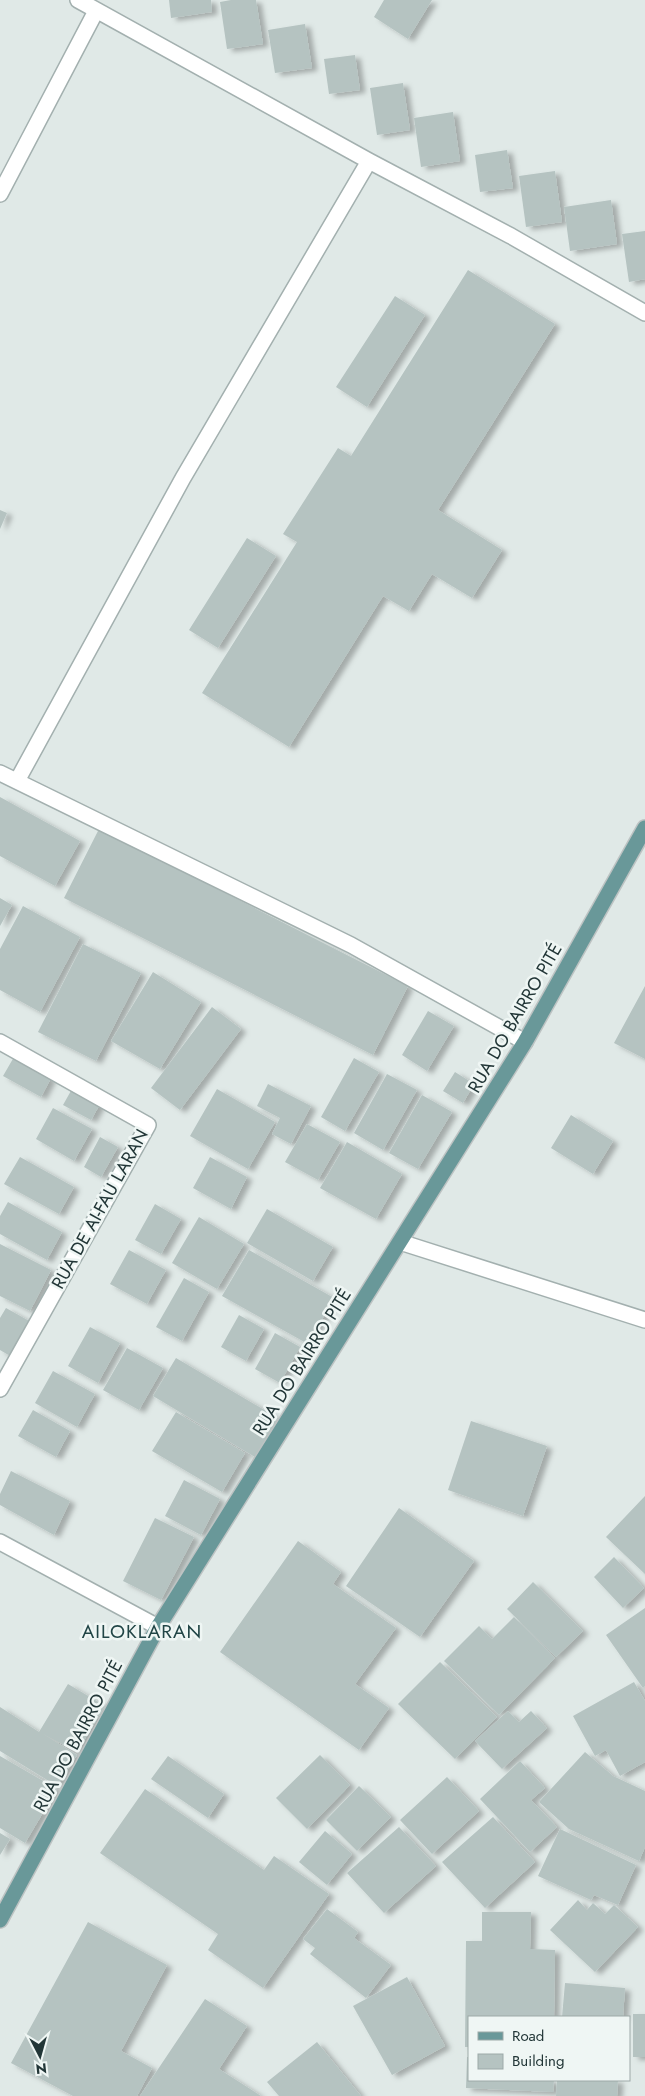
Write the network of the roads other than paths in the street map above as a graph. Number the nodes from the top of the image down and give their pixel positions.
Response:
1 (78, 0) edge
2 (96, 11) junction
3 (369, 161) junction
4 (0, 194) edge
5 (645, 313) edge
6 (0, 773) edge
7 (17, 781) junction
8 (645, 828) edge
9 (0, 1042) edge
10 (525, 1042) junction
11 (400, 1242) junction
12 (645, 1320) edge
13 (0, 1389) edge
14 (0, 1542) edge
15 (158, 1627) junction
16 (0, 1920) edge

1 - 2 street
2 - 3 street
2 - 4 street
3 - 5 street
3 - 7 street
6 - 7 street
7 - 10 street
8 - 10 main road, RUA DO BAIRRO PITÉ
9 - 13 street, RUA DE AI-FAU LARAN
10 - 11 main road, RUA DO BAIRRO PITÉ
11 - 12 street
11 - 15 main road, RUA DO BAIRRO PITÉ
14 - 15 street
15 - 16 main road, RUA DO BAIRRO PITÉ

